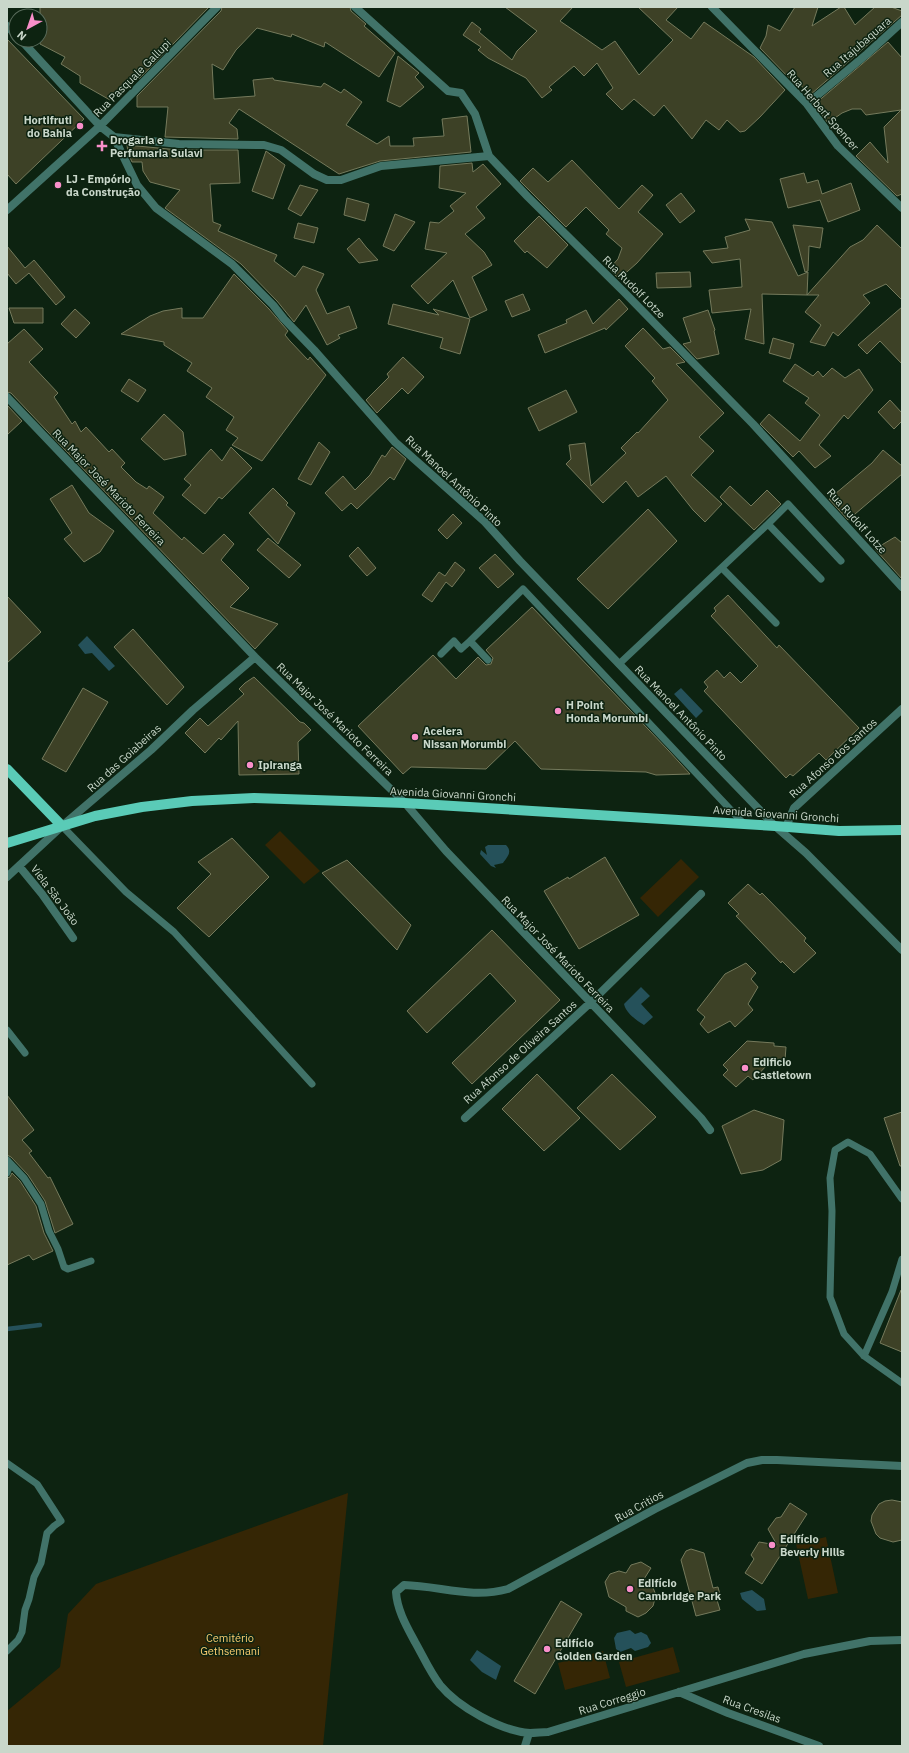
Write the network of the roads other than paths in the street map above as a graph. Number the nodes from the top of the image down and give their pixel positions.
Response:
1 (217, 7) edge
2 (355, 7) edge
3 (712, 7) edge
4 (902, 22) edge
5 (28, 48) edge
6 (807, 104) junction
7 (100, 126) junction
8 (114, 137) junction
9 (490, 156) junction
10 (902, 208) edge
11 (7, 210) edge
12 (7, 397) edge
13 (768, 524) junction
14 (840, 561) dead end
15 (722, 568) junction
16 (822, 579) dead end
17 (902, 587) edge
18 (776, 623) dead end
19 (470, 641) junction
20 (441, 654) dead end
21 (256, 657) junction
22 (488, 660) dead end
23 (619, 664) junction
24 (902, 710) edge
25 (7, 769) edge
26 (405, 803) junction
27 (744, 824) junction
28 (62, 826) junction
29 (775, 826) junction
30 (786, 827) junction
31 (902, 830) edge
32 (7, 843) edge
33 (19, 866) junction
34 (7, 877) edge
35 (701, 894) dead end
36 (73, 938) dead end
37 (902, 950) edge
38 (590, 1003) junction
39 (7, 1030) edge
40 (25, 1053) dead end
41 (312, 1084) dead end
42 (464, 1118) dead end
43 (710, 1130) dead end
44 (8, 1161) edge
45 (7, 1173) edge
46 (902, 1199) edge
47 (902, 1259) edge
48 (91, 1261) dead end
49 (864, 1356) junction
50 (902, 1383) edge
51 (7, 1463) edge
52 (902, 1466) edge
53 (396, 1592) joint
54 (902, 1640) edge
55 (7, 1651) edge
56 (679, 1692) junction
57 (528, 1733) junction
58 (525, 1746) edge
59 (818, 1746) edge

1 - 7 street, Rua Pasquale Gallupi
2 - 9 street, Rua Rudolf Lotze
3 - 6 street, Rua Herbert Spencer
4 - 6 street, Rua Itajubaquara
5 - 7 street, Rua Manoel Antônio Pinto
6 - 10 street, Rua Herbert Spencer
7 - 8 street, Rua Manoel Antônio Pinto
7 - 11 street, Rua Pasquale Gallupi
8 - 9 street
8 - 23 street, Rua Manoel Antônio Pinto
9 - 17 street, Rua Rudolf Lotze
12 - 21 street, Rua Major José Marioto Ferreira
13 - 14 lane
13 - 15 lane
13 - 16 lane
15 - 18 lane
15 - 23 lane
19 - 20 lane
19 - 22 lane
19 - 27 lane
21 - 26 street, Rua Major José Marioto Ferreira
21 - 28 street, Rua das Goiabeiras
23 - 29 street, Rua Manoel Antônio Pinto
24 - 30 street, Rua Afonso dos Santos
25 - 28 main road
26 - 27 main road, Avenida Giovanni Gronchi
26 - 28 main road, Avenida Giovanni Gronchi
26 - 38 street, Rua Major José Marioto Ferreira
27 - 29 main road, Avenida Giovanni Gronchi
28 - 32 main road, Avenida Giovanni Gronchi
28 - 33 street, Rua das Goiabeiras
28 - 41 lane
29 - 30 main road, Avenida Giovanni Gronchi
29 - 37 street, Rua Manoel Antônio Pinto
30 - 31 main road, Avenida Giovanni Gronchi
33 - 34 street, Rua das Goiabeiras
33 - 36 street, Viela São João
35 - 38 street
38 - 42 street, Rua Afonso de Oliveira Santos
38 - 43 street, Rua Major José Marioto Ferreira
39 - 40 lane
44 - 45 lane
44 - 48 lane
46 - 49 lane
47 - 49 lane
49 - 50 lane
51 - 55 lane
52 - 53 street, Rua Critios
53 - 57 street, Rua Correggio
54 - 56 street, Rua Correggio
56 - 57 street, Rua Correggio
56 - 59 street, Rua Cresilas
57 - 58 street

